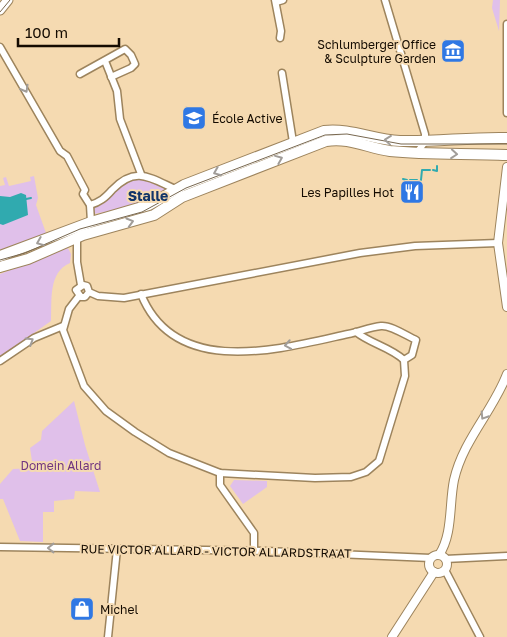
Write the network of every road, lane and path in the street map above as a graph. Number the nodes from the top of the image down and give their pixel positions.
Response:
1 (8, 0) edge
2 (284, 0) edge
3 (385, 0) edge
4 (275, 1) edge
5 (0, 10) edge
6 (507, 24) edge
7 (280, 38) dead end
8 (0, 47) edge
9 (105, 60) junction
10 (282, 73) dead end
11 (80, 74) dead end
12 (110, 77) junction
13 (507, 113) edge
14 (507, 138) edge
15 (425, 140) junction
16 (293, 142) junction
17 (418, 151) junction
18 (507, 155) edge
19 (507, 167) edge
20 (141, 174) junction
21 (175, 189) junction
22 (90, 205) junction
23 (91, 222) junction
24 (77, 238) junction
25 (498, 243) junction
26 (0, 256) edge
27 (0, 267) edge
28 (80, 285) junction
29 (89, 292) junction
30 (141, 294) junction
31 (79, 296) junction
32 (507, 307) edge
33 (63, 326) junction
34 (356, 332) junction
35 (404, 360) junction
36 (0, 362) edge
37 (507, 374) edge
38 (220, 473) junction
39 (0, 547) edge
40 (117, 549) junction
41 (254, 551) junction
42 (507, 556) edge
43 (442, 557) junction
44 (431, 558) junction
45 (445, 570) junction
46 (434, 572) junction
47 (108, 637) edge
48 (392, 637) edge
49 (480, 637) edge

1 - 5 main road
2 - 4 street
3 - 15 street
4 - 7 street
6 - 13 street
8 -> 22 street
9 - 11 street
9 - 12 street
9 - 12 street
10 - 16 street
12 - 20 street
14 - 15 main road
15 -> 16 main road
15 - 17 street
16 -> 21 main road
17 -> 18 main road
24 -> 17 main road
19 - 25 street
20 - 21 street
20 - 22 street
21 - 23 main road
22 - 23 street
23 -> 26 main road
24 - 27 main road
24 - 28 street
25 - 30 street
25 - 32 street
28 - 29 street
28 - 31 street
29 - 30 street
29 - 31 street
34 -> 30 street
31 - 33 street
36 -> 33 street
33 - 38 street
34 - 35 street
34 - 35 street
35 - 38 street
37 -> 43 street
38 - 41 street
40 -> 39 street, RUE VICTOR ALLARD - VICTOR ALLARDSTRAAT
40 - 41 street, RUE VICTOR ALLARD - VICTOR ALLARDSTRAAT
40 - 47 street
41 - 44 street, RUE VICTOR ALLARD - VICTOR ALLARDSTRAAT
42 - 43 street
43 - 44 street
43 - 45 street
44 - 46 street
45 - 46 street
45 - 49 street
46 - 48 street

